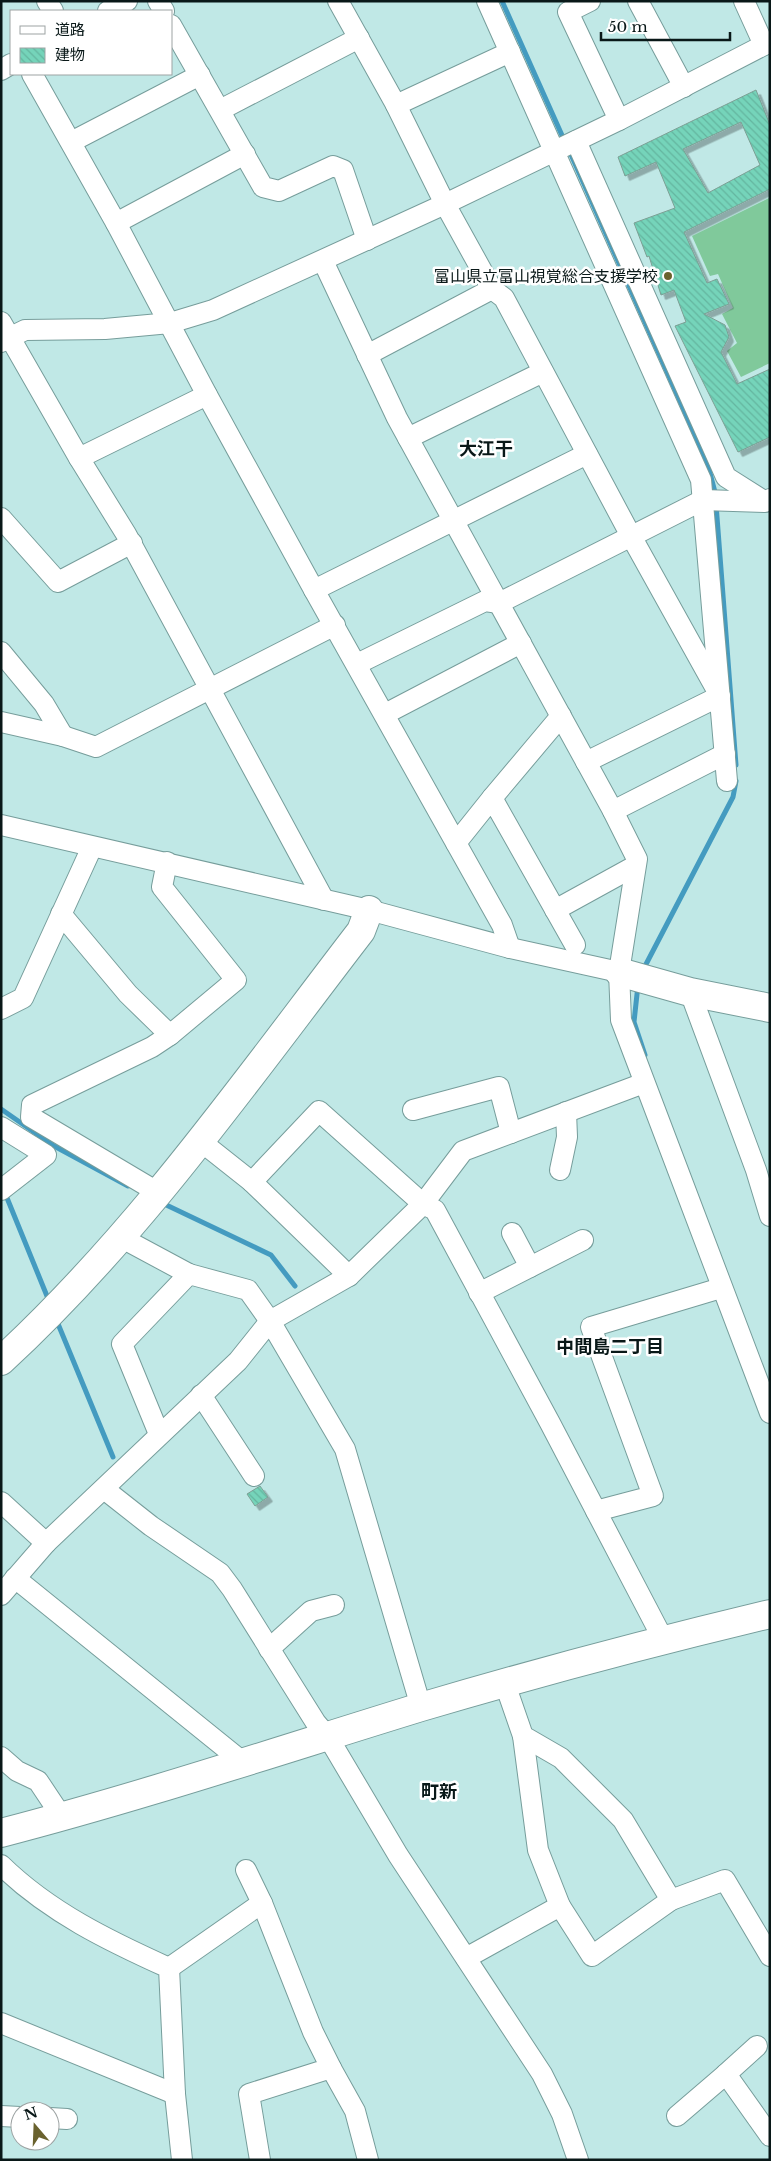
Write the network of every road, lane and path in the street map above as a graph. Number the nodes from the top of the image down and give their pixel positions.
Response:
1 (127, 1) edge
2 (338, 1) edge
3 (487, 1) edge
4 (590, 1) edge
5 (638, 1) edge
6 (744, 1) edge
7 (110, 10) edge
8 (172, 26) edge
9 (358, 38) junction
10 (767, 44) edge
11 (510, 52) junction
12 (33, 75) edge
13 (200, 75) junction
14 (684, 86) junction
15 (396, 105) junction
16 (220, 110) junction
17 (619, 120) junction
18 (576, 141) junction
19 (71, 142) junction
20 (554, 151) junction
21 (245, 154) junction
22 (445, 204) junction
23 (116, 223) junction
24 (367, 240) junction
25 (323, 260) junction
26 (492, 289) junction
27 (170, 323) junction
28 (4, 333) edge
29 (367, 355) junction
30 (543, 372) junction
31 (207, 395) junction
32 (408, 438) junction
33 (587, 454) junction
34 (79, 458) junction
35 (703, 500) junction
36 (768, 503) edge
37 (1, 518) edge
38 (454, 521) junction
39 (631, 536) junction
40 (132, 544) junction
41 (314, 590) junction
42 (499, 603) junction
43 (335, 625) junction
44 (521, 643) junction
45 (1, 652) edge
46 (357, 664) junction
47 (210, 688) junction
48 (720, 696) junction
49 (385, 714) junction
50 (561, 716) junction
51 (1, 722) edge
52 (64, 736) junction
53 (725, 754) junction
54 (586, 762) junction
55 (727, 781) dead end
56 (492, 798) junction
57 (613, 811) junction
58 (1, 825) edge
59 (456, 843) junction
60 (92, 847) junction
61 (167, 862) junction
62 (635, 866) junction
63 (324, 900) junction
64 (369, 910) junction
65 (555, 910) junction
66 (61, 914) junction
67 (574, 945) dead end
68 (510, 948) junction
69 (619, 972) junction
70 (690, 992) junction
71 (770, 1008) edge
72 (1, 1009) edge
73 (170, 1035) junction
74 (644, 1083) junction
75 (413, 1110) dead end
76 (566, 1112) junction
77 (1, 1127) edge
78 (511, 1132) junction
79 (200, 1140) junction
80 (763, 1168) edge
81 (560, 1170) dead end
82 (252, 1182) junction
83 (1, 1190) edge
84 (159, 1193) junction
85 (423, 1204) junction
86 (770, 1216) edge
87 (512, 1233) dead end
88 (122, 1238) junction
89 (582, 1240) dead end
90 (530, 1267) junction
91 (189, 1274) junction
92 (349, 1276) junction
93 (721, 1288) junction
94 (480, 1293) junction
95 (270, 1321) junction
96 (1, 1361) edge
97 (201, 1395) junction
98 (770, 1413) edge
99 (159, 1434) junction
100 (254, 1476) dead end
101 (104, 1489) junction
102 (1, 1502) edge
103 (596, 1511) junction
104 (46, 1543) junction
105 (14, 1578) junction
106 (1, 1595) edge
107 (334, 1605) dead end
108 (770, 1614) edge
109 (663, 1639) junction
110 (269, 1649) junction
111 (505, 1684) junction
112 (421, 1707) junction
113 (523, 1736) junction
114 (328, 1737) junction
115 (1, 1757) edge
116 (244, 1763) junction
117 (62, 1817) junction
118 (1, 1833) edge
119 (1, 1865) edge
120 (246, 1870) dead end
121 (671, 1900) junction
122 (262, 1903) junction
123 (560, 1906) junction
124 (770, 1956) edge
125 (466, 1958) junction
126 (169, 1968) junction
127 (2, 2026) edge
128 (757, 2046) dead end
129 (331, 2068) junction
130 (726, 2074) junction
131 (175, 2094) junction
132 (677, 2116) dead end
133 (770, 2136) edge
134 (182, 2160) edge
135 (260, 2160) edge
136 (368, 2160) edge
137 (578, 2160) edge

1 - 7 street
2 - 9 street
3 - 11 street
4 - 17 street
5 - 14 street
6 - 10 street
8 - 13 street
9 - 15 street
9 - 16 street
10 - 14 street
11 - 15 street
11 - 20 street
12 - 19 street
13 - 16 street
13 - 19 street
14 - 17 street
15 - 22 street
16 - 21 street
17 - 18 street
18 - 20 street
18 - 36 street
19 - 23 street
20 - 22 street
20 - 35 street
21 - 23 street
21 - 24 street
22 - 24 street
22 - 26 street
23 - 27 street
24 - 25 street
25 - 27 street
25 - 29 street
26 - 29 street
26 - 30 street
27 - 28 street
27 - 31 street
28 - 34 street
29 - 32 street
30 - 32 street
30 - 33 street
31 - 34 street
31 - 41 street
32 - 38 street
33 - 38 street
33 - 39 street
34 - 40 street
35 - 36 street
35 - 39 street
35 - 48 street
37 - 40 street
38 - 41 street
38 - 42 street
39 - 42 street
39 - 48 street
40 - 47 street
41 - 43 street
42 - 44 street
42 - 46 street
43 - 46 street
43 - 47 street
44 - 49 street
44 - 50 street
45 - 52 street
46 - 49 street
47 - 52 street
47 - 63 street
48 - 53 street
48 - 54 street
49 - 59 street
50 - 54 street
50 - 56 street
51 - 52 street
53 - 55 street
53 - 57 street
54 - 57 street
56 - 59 street
56 - 65 street
57 - 62 street
58 - 60 street
59 - 68 street
60 - 61 street
60 - 66 street
61 - 63 street
61 - 73 street
62 - 65 street
62 - 69 street
63 - 64 street
64 - 68 street
64 - 79 street
65 - 67 street
66 - 72 street
66 - 73 street
68 - 69 street
69 - 70 street
69 - 74 street
70 - 71 street
70 - 80 street
73 - 84 street
74 - 76 street
74 - 93 street
75 - 78 street
76 - 78 street
76 - 81 street
77 - 83 street
78 - 85 street
79 - 82 street
79 - 84 street
80 - 86 street
82 - 85 street
82 - 92 street
84 - 88 street
85 - 92 street
85 - 94 street
87 - 90 street
88 - 91 street
88 - 96 street
89 - 90 street
90 - 94 street
91 - 95 street
91 - 99 street
92 - 95 street
93 - 98 street
93 - 103 street
94 - 103 street
95 - 97 street
95 - 112 street
97 - 99 street
97 - 100 street
99 - 101 street
101 - 104 street
101 - 110 street
102 - 104 street
103 - 109 street
104 - 105 street
105 - 106 street
105 - 116 street
107 - 110 street
108 - 109 street
109 - 111 street
110 - 114 street
111 - 112 street
111 - 113 street
112 - 114 street
113 - 121 street
113 - 123 street
114 - 116 street
114 - 125 street
115 - 117 street
116 - 117 street
117 - 118 street
119 - 126 street
120 - 122 street
121 - 123 street
121 - 124 street
122 - 126 street
122 - 129 street
123 - 125 street
125 - 137 street
126 - 131 street
127 - 131 street
128 - 130 street
129 - 135 street
129 - 136 street
130 - 132 street
130 - 133 street
131 - 134 street

